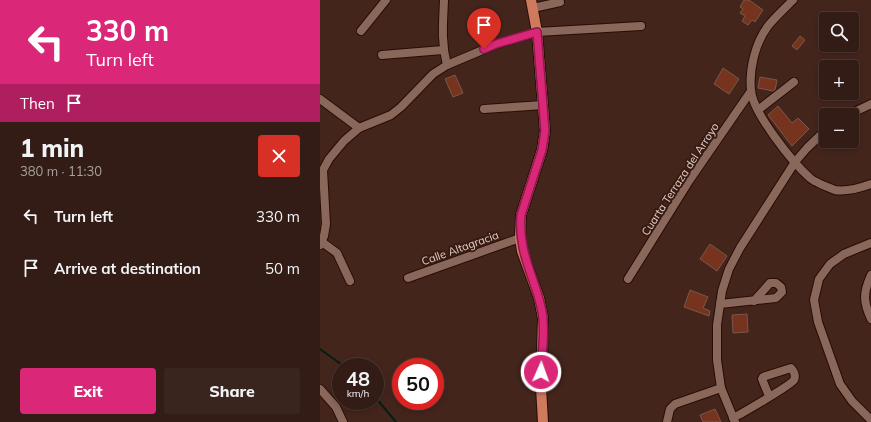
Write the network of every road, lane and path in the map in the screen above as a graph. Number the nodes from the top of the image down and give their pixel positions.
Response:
1 (386, 0) edge
2 (444, 0) edge
3 (793, 0) edge
4 (560, 2) dead end
5 (532, 4) edge
6 (641, 26) dead end
7 (361, 32) dead end
8 (537, 32) junction
9 (443, 50) junction
10 (382, 55) dead end
11 (447, 66) junction
12 (794, 82) dead end
13 (750, 91) junction
14 (320, 99) edge
15 (871, 104) edge
16 (543, 105) junction
17 (484, 109) dead end
18 (758, 110) junction
19 (859, 110) edge
20 (359, 128) junction
21 (819, 137) edge
22 (795, 162) junction
23 (321, 170) edge
24 (871, 184) edge
25 (520, 238) junction
26 (321, 243) edge
27 (871, 243) edge
28 (871, 275) edge
29 (408, 278) dead end
30 (628, 279) dead end
31 (350, 281) dead end
32 (754, 301) dead end
33 (720, 304) junction
34 (871, 319) edge
35 (721, 388) junction
36 (320, 389) edge
37 (769, 396) dead end
38 (734, 420) edge
39 (871, 420) edge
40 (343, 422) edge
41 (543, 422) edge
42 (667, 422) edge

1 - 7 street
2 - 9 street
3 - 13 street
4 - 5 street
5 - 8 main road
6 - 8 street
8 - 11 street
8 - 16 main road
9 - 10 street
9 - 11 street
11 - 20 street
12 - 18 street
13 - 18 street
13 - 30 street, Cuarta Terraza del Arroyo
14 - 20 street
15 - 19 street
16 - 17 street
16 - 25 main road
18 - 22 street
20 - 23 street
21 - 22 street
22 - 24 street
22 - 33 street
23 - 26 street
25 - 29 street, Calle Altagracia
25 - 41 main road
26 - 31 street
27 - 39 street
28 - 34 street
32 - 33 street
33 - 35 street
35 - 38 street
35 - 42 street
36 - 40 street
37 - 38 street

